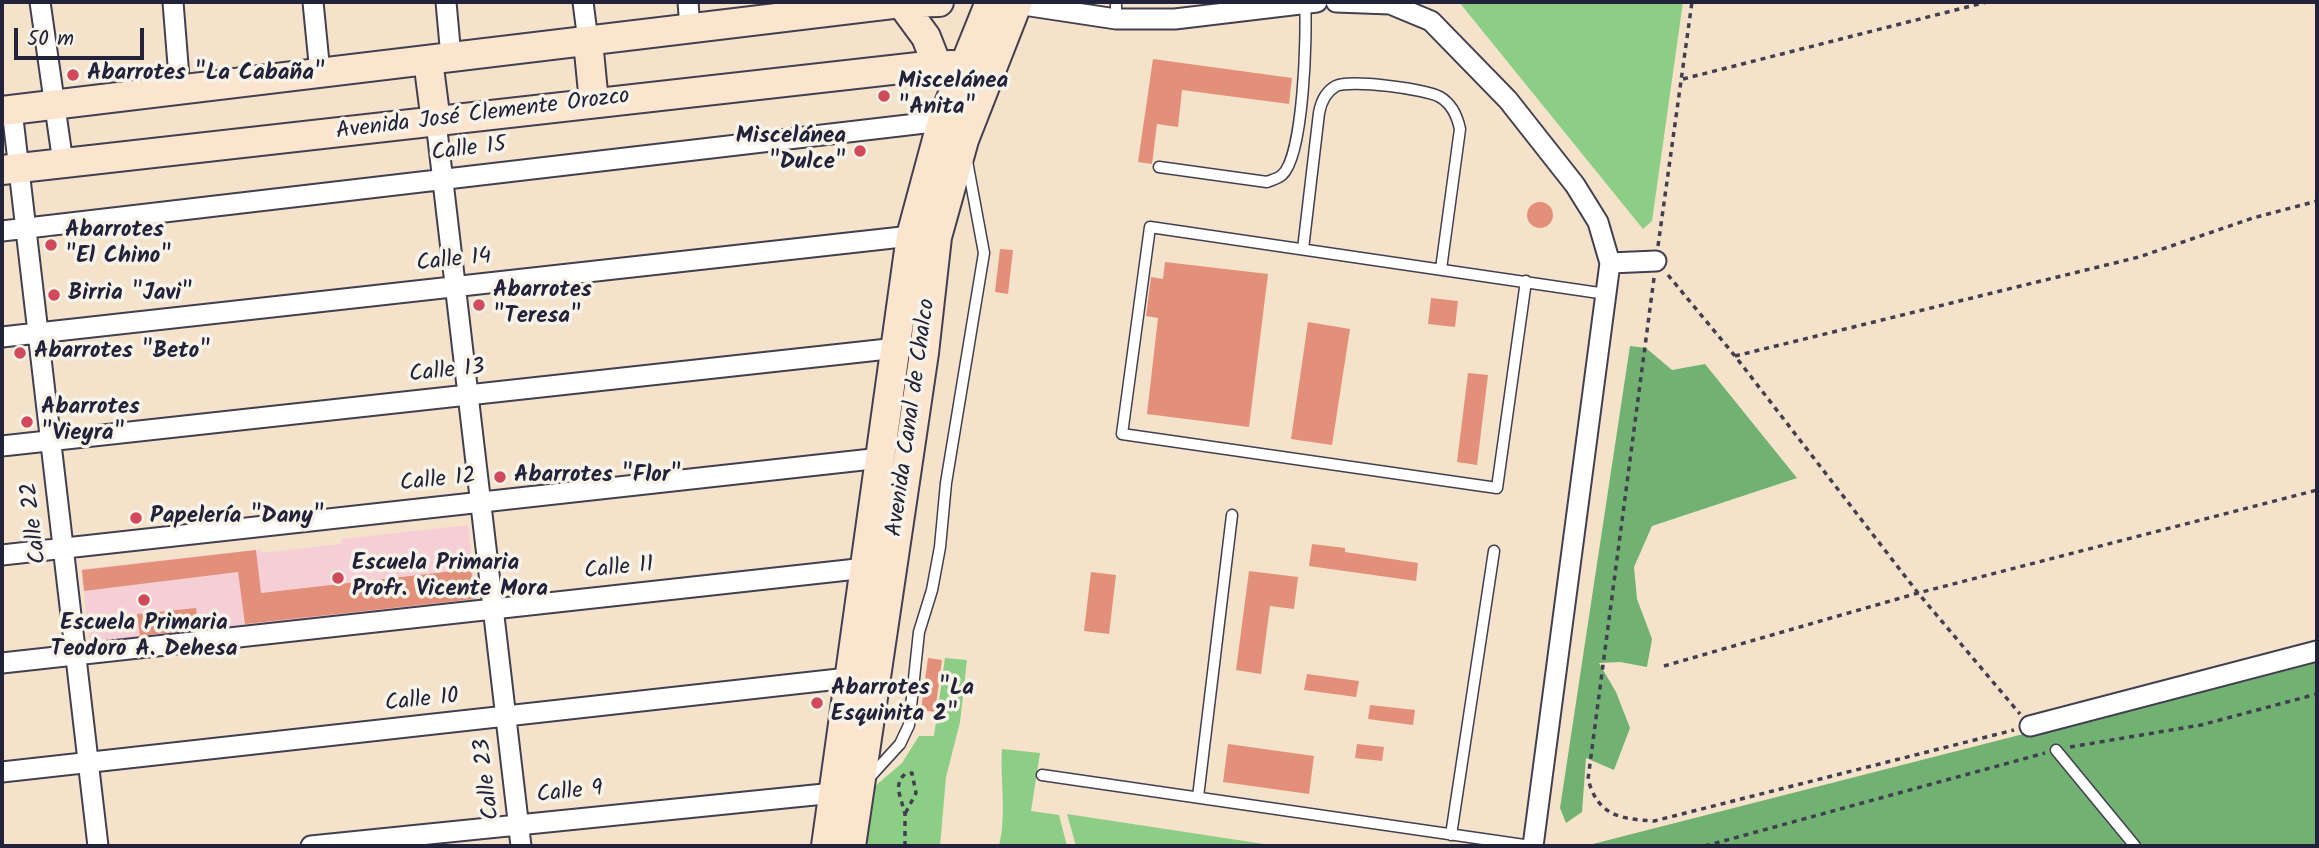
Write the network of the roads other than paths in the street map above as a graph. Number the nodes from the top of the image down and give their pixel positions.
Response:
1 (40, 2) edge
2 (173, 2) edge
3 (313, 2) edge
4 (446, 2) edge
5 (583, 2) edge
6 (900, 2) edge
7 (939, 2) edge
8 (1007, 2) edge
9 (1305, 2) edge
10 (1317, 2) edge
11 (1336, 2) edge
12 (802, 8) edge
13 (1116, 10) edge
14 (689, 15) edge
15 (588, 41) junction
16 (439, 59) junction
17 (937, 65) junction
18 (965, 68) junction
19 (320, 73) junction
20 (180, 90) junction
21 (594, 103) junction
22 (55, 105) junction
23 (7, 111) edge
24 (942, 121) junction
25 (436, 122) junction
26 (964, 140) junction
27 (63, 163) junction
28 (1159, 167) dead end
29 (10, 169) edge
30 (442, 179) junction
31 (26, 228) junction
32 (2, 231) edge
33 (911, 236) junction
34 (1303, 249) junction
35 (1656, 261) road end
36 (1610, 263) junction
37 (1441, 269) junction
38 (1526, 281) junction
39 (455, 287) junction
40 (1606, 294) junction
41 (39, 333) junction
42 (2, 337) edge
43 (897, 348) junction
44 (468, 395) junction
45 (51, 441) junction
46 (2, 446) edge
47 (881, 458) junction
48 (481, 502) junction
49 (1232, 515) dead end
50 (64, 548) junction
51 (1494, 551) dead end
52 (2, 555) edge
53 (866, 568) junction
54 (493, 609) junction
55 (2317, 651) edge
56 (76, 654) junction
57 (2, 663) edge
58 (848, 678) junction
59 (506, 718) junction
60 (2030, 726) road end
61 (2056, 750) road end
62 (89, 763) junction
63 (2, 772) edge
64 (1042, 775) dead end
65 (846, 790) junction
66 (1198, 797) junction
67 (519, 824) junction
68 (1451, 835) junction
69 (99, 846) edge
70 (312, 846) edge
71 (522, 846) edge
72 (827, 846) edge
73 (851, 846) edge
74 (1532, 846) edge
75 (2135, 846) edge

1 - 22 street
2 - 20 street
3 - 19 street
4 - 16 street
5 - 15 street
6 - 7 street
6 - 12 street
6 - 17 street
8 - 13 street
8 - 18 street, Avenida Canal de Chalco
8 - 26 street, Avenida Canal de Chalco
9 - 10 street
9 - 13 street
9 - 28 lane
11 - 36 street
12 - 14 street
14 - 15 street
15 - 16 street
15 - 21 street
16 - 19 street
16 - 25 street
17 - 18 street, Avenida José Clemente Orozco
17 - 21 street, Avenida José Clemente Orozco
18 - 24 street, Avenida Canal de Chalco
19 - 20 street
20 - 22 street
21 - 25 street, Avenida José Clemente Orozco
22 - 23 street
22 - 27 street
23 - 29 street, Calle 22
24 - 30 street, Calle 15
24 - 33 street, Avenida Canal de Chalco
25 - 27 street, Avenida José Clemente Orozco
25 - 30 street, Calle 23
26 - 65 street, Avenida Canal de Chalco
26 - 65 lane
27 - 29 street, Avenida José Clemente Orozco
29 - 31 street, Calle 22
30 - 31 street, Calle 15
30 - 39 street, Calle 23
31 - 32 street, Calle 15
31 - 41 street, Calle 22
33 - 39 street, Calle 14
33 - 43 street, Avenida Canal de Chalco
34 - 37 lane
34 - 37 lane
34 - 38 lane
35 - 36 street
36 - 40 street
37 - 38 lane
38 - 40 lane
39 - 41 street, Calle 14
39 - 44 street, Calle 23
40 - 74 street
41 - 42 street, Calle 14
41 - 45 street, Calle 22
43 - 44 street, Calle 13
43 - 47 street, Avenida Canal de Chalco
44 - 45 street, Calle 13
44 - 48 street, Calle 23
45 - 46 street, Calle 13
45 - 50 street, Calle 22
47 - 48 street, Calle 12
47 - 53 street, Avenida Canal de Chalco
48 - 50 street, Calle 12
48 - 54 street, Calle 23
49 - 66 lane
50 - 52 street, Calle 12
50 - 56 street, Calle 22
51 - 68 lane
53 - 54 street, Calle 11
53 - 58 street, Avenida Canal de Chalco
54 - 56 street, Calle 11
54 - 59 street, Calle 23
55 - 60 street
56 - 57 street, Calle 11
56 - 62 street, Calle 22
58 - 59 street, Calle 10
58 - 65 street, Avenida Canal de Chalco
59 - 62 street, Calle 10
59 - 67 street, Calle 23
61 - 75 lane
62 - 63 street, Calle 10
62 - 69 street, Calle 22
64 - 66 lane
65 - 67 street, Calle 9
65 - 72 street, Avenida Canal de Chalco
65 - 73 street, Avenida Canal de Chalco
66 - 68 lane
67 - 70 street, Calle 9
67 - 71 street, Calle 23
68 - 74 lane

